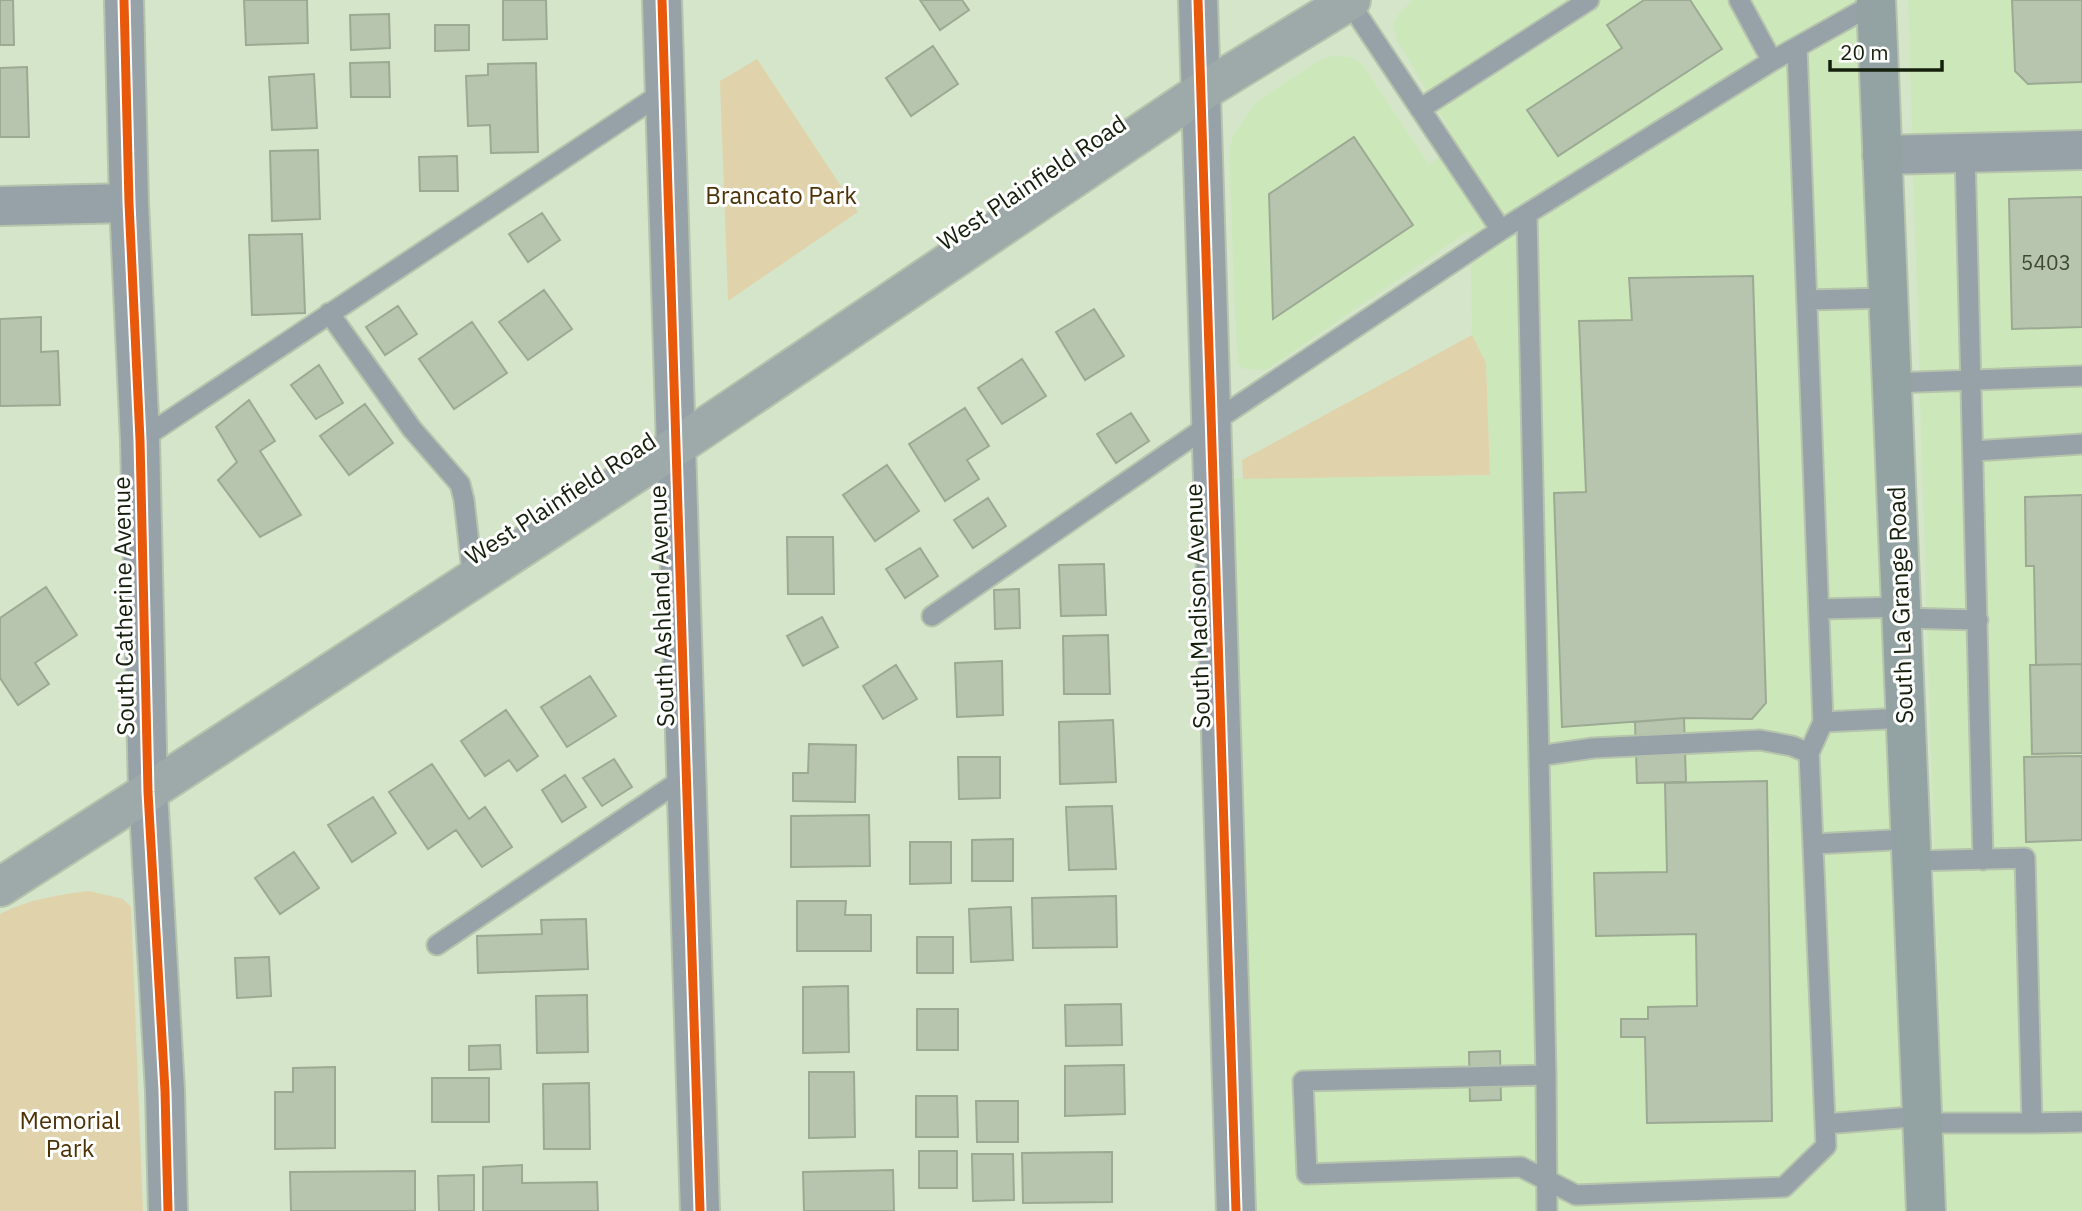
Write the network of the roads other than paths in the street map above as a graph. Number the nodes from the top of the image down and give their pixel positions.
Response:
1 (124, 0) edge
2 (662, 0) edge
3 (1198, 0) edge
4 (1589, 0) edge
5 (1739, 0) edge
6 (1350, 1) edge
7 (1877, 1) edge
8 (1797, 47) junction
9 (1772, 61) junction
10 (665, 91) junction
11 (1201, 92) junction
12 (1420, 109) junction
13 (2082, 150) edge
14 (1965, 153) junction
15 (1882, 155) junction
16 (129, 203) junction
17 (0, 206) edge
18 (1527, 216) junction
19 (1502, 230) junction
20 (1888, 298) junction
21 (1807, 300) junction
22 (329, 313) junction
23 (2082, 376) edge
24 (1972, 380) junction
25 (1892, 383) junction
26 (1212, 423) junction
27 (140, 440) junction
28 (2082, 444) edge
29 (677, 446) junction
30 (1974, 451) junction
31 (473, 579) junction
32 (1819, 609) junction
33 (1902, 612) junction
34 (932, 616) dead end
35 (1978, 620) junction
36 (1906, 719) junction
37 (1823, 722) junction
38 (1810, 753) junction
39 (1539, 756) junction
40 (687, 776) junction
41 (148, 792) junction
42 (1813, 844) junction
43 (1912, 850) junction
44 (1983, 860) junction
45 (0, 887) edge
46 (437, 945) dead end
47 (1546, 1075) junction
48 (1923, 1120) junction
49 (2082, 1122) edge
50 (2032, 1123) junction
51 (1825, 1124) junction
52 (1546, 1180) junction
53 (168, 1211) edge
54 (700, 1211) edge
55 (1236, 1211) edge
56 (1547, 1211) edge
57 (1926, 1211) edge

1 - 16 street, South Catherine Avenue
2 - 10 street, South Ashland Avenue
3 - 11 street, South Madison Avenue
4 - 12 lane
5 - 9 lane
6 - 11 main road, West Plainfield Road
6 - 12 lane
7 - 8 lane
7 - 15 main road, South La Grange Road
8 - 9 lane
8 - 21 lane
9 - 18 lane
10 - 22 lane
10 - 29 street, South Ashland Avenue
11 - 26 street, South Madison Avenue
11 - 29 main road, West Plainfield Road
12 - 19 lane
13 - 14 street
14 - 15 street
14 - 24 lane
15 - 20 main road, South La Grange Road
16 - 17 street
16 - 27 street, South Catherine Avenue
18 - 19 lane
18 - 39 lane
19 - 26 lane
20 - 21 lane
20 - 25 main road, South La Grange Road
21 - 32 lane
22 - 27 lane
22 - 31 lane
23 - 24 lane
24 - 25 lane
24 - 30 lane
25 - 33 main road, South La Grange Road
26 - 34 lane
26 - 55 street, South Madison Avenue
27 - 41 street, South Catherine Avenue
28 - 30 lane
29 - 31 main road, West Plainfield Road
29 - 40 street, South Ashland Avenue
30 - 35 lane
31 - 41 main road, West Plainfield Road
32 - 33 lane
32 - 37 lane
33 - 35 lane
33 - 36 main road, South La Grange Road
35 - 44 lane
36 - 37 lane
36 - 43 main road, South La Grange Road
37 - 38 lane
38 - 39 lane
38 - 42 lane
39 - 47 lane
40 - 46 lane
40 - 54 street, South Ashland Avenue
41 - 45 main road, West Plainfield Road
41 - 53 street, South Catherine Avenue
42 - 43 lane
42 - 51 lane
43 - 44 lane
43 - 48 main road, South La Grange Road
44 - 50 lane
47 - 52 lane
47 - 52 lane
48 - 50 lane
48 - 51 lane
48 - 57 main road, South La Grange Road
49 - 50 lane
51 - 52 lane
52 - 56 lane

